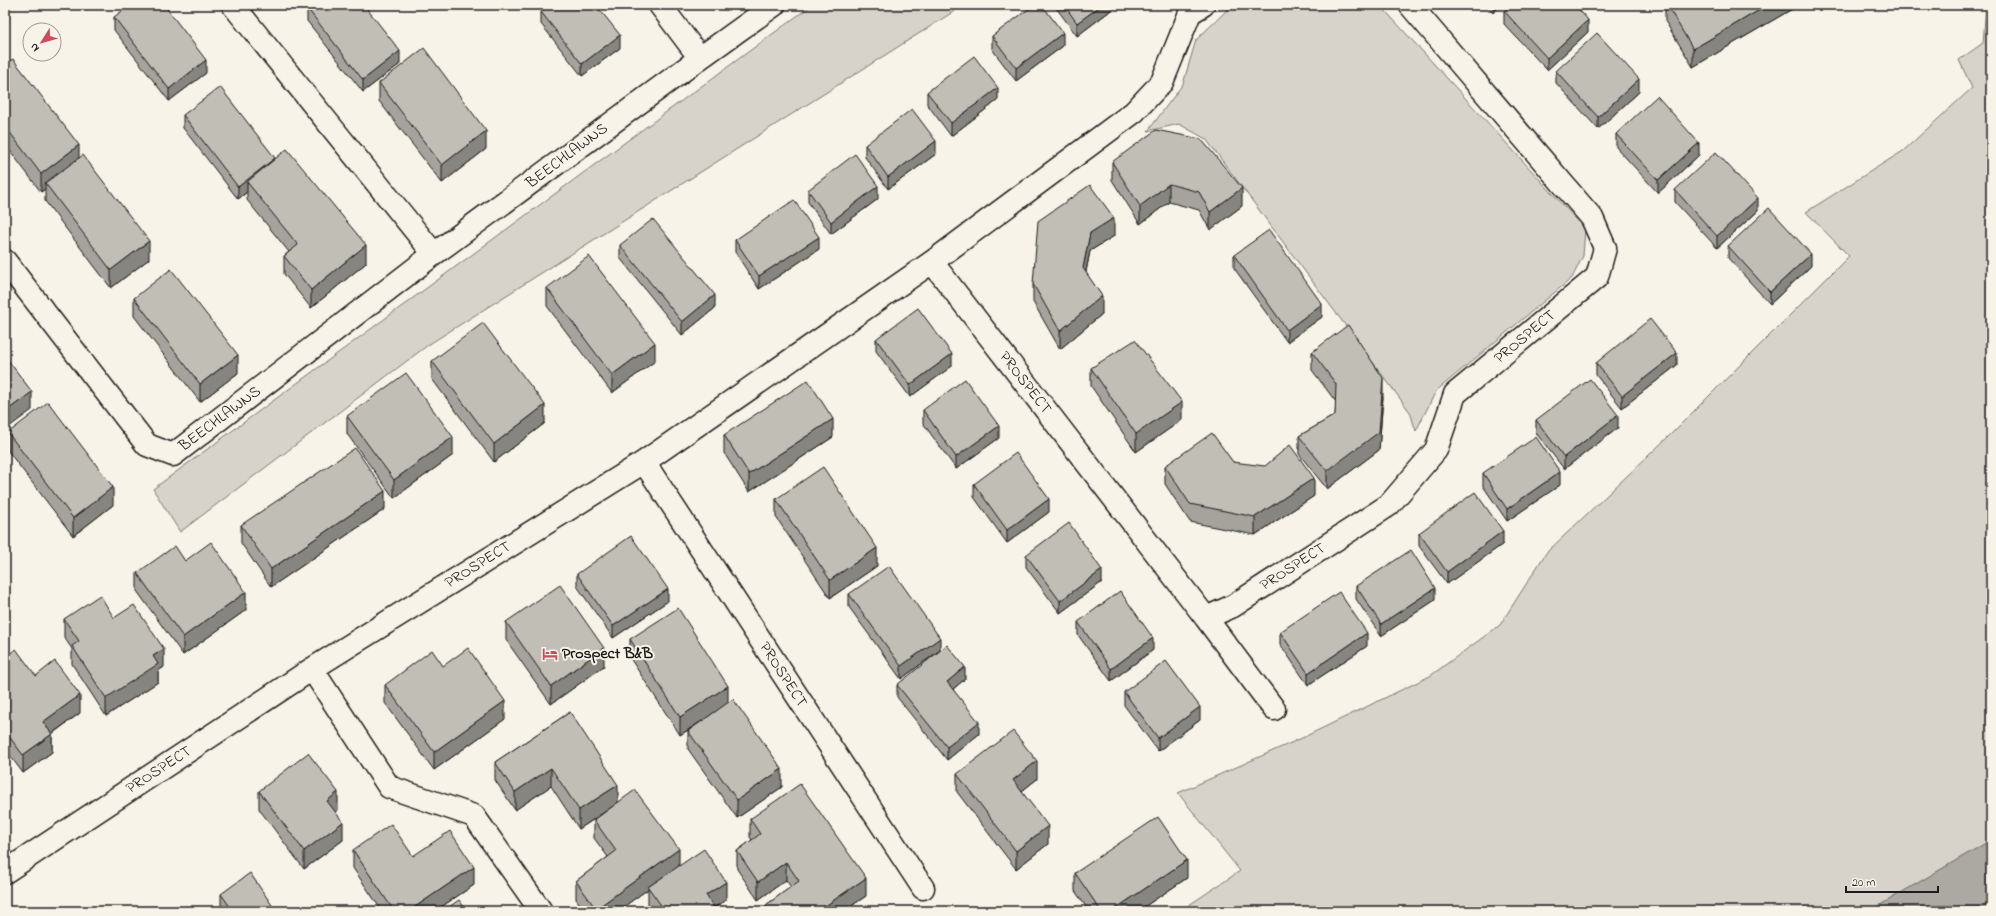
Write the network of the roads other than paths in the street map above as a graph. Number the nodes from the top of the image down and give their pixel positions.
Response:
1 (233, 5) edge
2 (660, 5) edge
3 (774, 5) edge
4 (1203, 5) edge
5 (1410, 5) edge
6 (700, 58) junction
7 (434, 254) junction
8 (5, 261) edge
9 (932, 262) junction
10 (644, 462) junction
11 (1206, 618) junction
12 (312, 668) junction
13 (1274, 709) dead end
14 (5, 872) edge
15 (923, 888) dead end
16 (541, 911) edge

1 - 7 street
2 - 6 street
3 - 6 street, BEECHLAWNS
4 - 9 street, PROSPECT
5 - 11 street, PROSPECT
6 - 7 street, BEECHLAWNS
7 - 8 street, BEECHLAWNS
9 - 10 street, PROSPECT
9 - 11 street, PROSPECT
10 - 12 street, PROSPECT
10 - 15 street, PROSPECT
11 - 13 street, PROSPECT
12 - 14 street, PROSPECT
12 - 16 street

